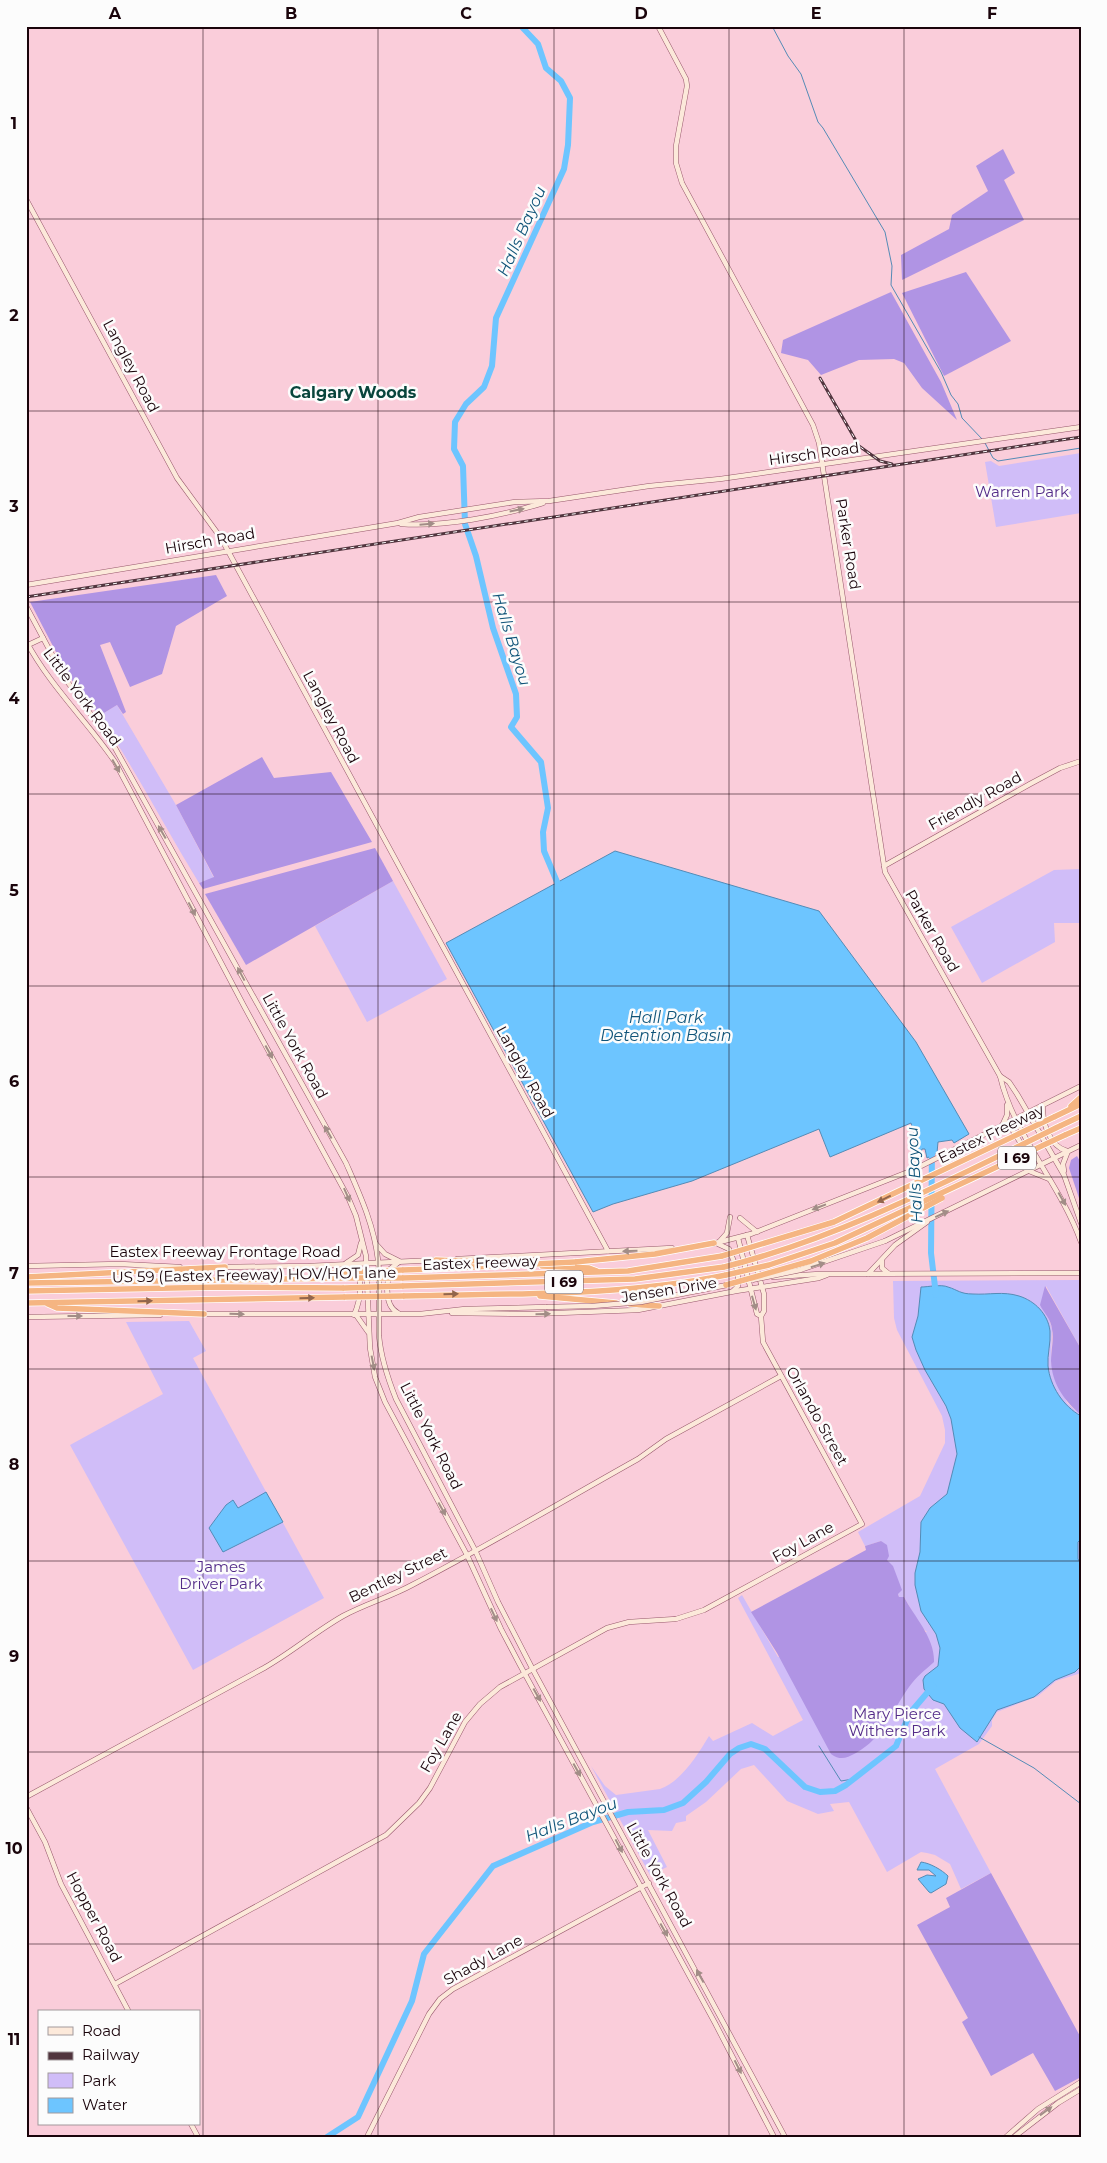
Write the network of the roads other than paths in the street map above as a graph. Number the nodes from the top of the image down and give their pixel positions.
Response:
1 (658, 26) edge
2 (26, 199) edge
3 (1081, 427) edge
4 (823, 465) junction
5 (549, 501) junction
6 (398, 524) junction
7 (228, 551) junction
8 (26, 585) edge
9 (26, 606) edge
10 (44, 638) junction
11 (27, 643) edge
12 (1081, 761) edge
13 (884, 866) junction
14 (255, 1000) junction
15 (244, 1006) junction
16 (1000, 1076) junction
17 (1081, 1086) edge
18 (1081, 1097) edge
19 (1006, 1099) junction
20 (1081, 1104) edge
21 (1043, 1105) junction
22 (1067, 1111) junction
23 (1029, 1113) junction
24 (1081, 1116) edge
25 (1016, 1120) junction
26 (1002, 1126) junction
27 (1081, 1128) edge
28 (1081, 1145) edge
29 (1068, 1151) junction
30 (1054, 1158) junction
31 (1042, 1164) junction
32 (1027, 1171) junction
33 (1064, 1175) junction
34 (970, 1182) junction
35 (1052, 1182) junction
36 (368, 1212) junction
37 (1078, 1212) junction
38 (1071, 1215) junction
39 (356, 1216) junction
40 (730, 1217) dead end
41 (740, 1218) dead end
42 (1081, 1223) edge
43 (757, 1232) junction
44 (906, 1234) junction
45 (747, 1235) junction
46 (361, 1237) junction
47 (738, 1238) junction
48 (375, 1242) junction
49 (1081, 1242) edge
50 (716, 1243) junction
51 (608, 1251) junction
52 (882, 1258) junction
53 (436, 1260) junction
54 (400, 1261) junction
55 (366, 1263) junction
56 (378, 1263) junction
57 (347, 1264) junction
58 (26, 1266) edge
59 (225, 1267) junction
60 (601, 1273) junction
61 (1081, 1273) edge
62 (868, 1274) junction
63 (888, 1274) junction
64 (345, 1275) junction
65 (826, 1275) junction
66 (26, 1277) edge
67 (760, 1278) junction
68 (26, 1282) edge
69 (726, 1285) junction
70 (763, 1286) junction
71 (751, 1288) junction
72 (26, 1291) edge
73 (732, 1292) junction
74 (503, 1293) junction
75 (26, 1303) edge
76 (44, 1303) junction
77 (659, 1306) junction
78 (204, 1314) junction
79 (368, 1314) junction
80 (379, 1314) junction
81 (400, 1314) junction
82 (424, 1314) junction
83 (355, 1315) junction
84 (761, 1316) junction
85 (26, 1317) edge
86 (369, 1334) junction
87 (780, 1376) junction
88 (413, 1434) junction
89 (403, 1438) junction
90 (862, 1524) joint
91 (475, 1550) junction
92 (467, 1555) junction
93 (488, 1601) junction
94 (498, 1602) junction
95 (532, 1668) junction
96 (524, 1672) junction
97 (568, 1734) junction
98 (560, 1738) junction
99 (26, 1798) edge
100 (26, 1806) edge
101 (649, 1882) junction
102 (641, 1887) junction
103 (115, 1984) junction
104 (128, 2010) edge
105 (1079, 2083) edge
106 (1081, 2089) edge
107 (1028, 2117) junction
108 (1032, 2122) junction
109 (367, 2137) edge
110 (774, 2137) edge
111 (786, 2137) edge
112 (1006, 2137) edge
113 (1014, 2137) edge

1 - 4 main road, Parker Road
2 - 7 main road, Langley Road
3 - 4 main road, Hirsch Road
4 - 5 main road, Hirsch Road
4 - 13 main road, Parker Road
5 - 6 main road, Hirsch Road
6 -> 5 main road, Hirsch Road
6 - 7 main road, Hirsch Road
7 - 8 main road, Hirsch Road
7 - 51 main road, Langley Road
9 - 10 main road, Little York Road
10 - 11 main road
14 -> 10 main road, Little York Road
11 -> 15 main road, Little York Road
12 - 13 main road, Friendly Road
13 - 16 main road, Parker Road
14 - 15 main road
36 -> 14 main road, Little York Road
15 -> 39 main road, Little York Road
16 - 19 main road, Parker Road
16 - 23 main road, Parker Road
17 - 21 main road, Eastex Freeway Frontage Road
18 - 22 highway
19 - 25 main road, Parker Road
19 - 26 main road
20 - 22 highway, Eastex Freeway / I 69
21 - 23 main road, Eastex Freeway Frontage Road
21 - 29 main road
22 -> 60 highway, Eastex Freeway / I 69, bridge
23 - 25 main road, Eastex Freeway Frontage Road
23 - 30 main road, Parker Road
24 - 72 highway, US 59 (Eastex Freeway) HOV/HOT lane / I 69, bridge
25 - 26 main road, Eastex Freeway Frontage Road
25 - 31 main road, Parker Road
26 - 32 main road
26 -> 43 main road, Eastex Freeway Frontage Road
27 - 34 highway, Eastex Freeway / I 69, bridge
28 - 29 main road
29 - 30 main road
29 - 33 main road
30 - 31 main road
30 - 33 main road, Parker Road
31 - 32 main road
31 - 35 main road, Parker Road
32 - 35 main road
44 -> 32 main road
33 - 37 main road, Parker Road
34 - 69 highway, bridge
34 - 74 highway, Eastex Freeway / I 69, bridge
35 -> 38 main road, Parker Road
36 - 39 main road
36 - 48 main road, Little York Road
37 - 38 main road
37 - 42 main road, Parker Road
38 - 49 main road, Parker Road
39 - 46 main road, Little York Road
40 - 50 main road
41 - 43 main road
43 - 45 main road, Eastex Freeway Frontage Road
44 - 52 main road
69 -> 44 main road, bridge
45 - 47 main road, Eastex Freeway Frontage Road
45 - 67 main road, Orlando Street
46 - 55 main road, Little York Road
46 - 57 main road
47 - 50 main road, Eastex Freeway Frontage Road
47 - 71 main road, Orlando Street
48 - 54 main road
48 - 56 main road, Little York Road
50 -> 51 main road, Eastex Freeway Frontage Road
50 - 64 highway, bridge
50 - 73 main road
51 - 53 main road, Eastex Freeway Frontage Road
52 - 62 main road
52 - 63 main road
53 - 54 main road, Eastex Freeway Frontage Road
53 - 60 highway
54 - 56 main road, Eastex Freeway Frontage Road
54 - 81 main road
55 - 56 main road, Eastex Freeway Frontage Road
55 - 57 main road, Eastex Freeway Frontage Road
55 - 79 main road, Little York Road
56 - 80 main road, Little York Road
57 - 59 main road, Eastex Freeway Frontage Road
57 - 83 main road
58 - 59 main road, Eastex Freeway Frontage Road
59 - 66 highway
60 - 64 highway, Eastex Freeway / I 69, bridge
61 - 63 main road, Jensen Drive
62 - 63 main road, Jensen Drive
62 - 65 main road, Jensen Drive
64 - 68 highway, Eastex Freeway / I 69
65 - 67 main road, Jensen Drive
65 - 70 main road, Jensen Drive
67 - 70 main road, Orlando Street
69 - 82 main road, bridge
70 - 71 main road, Jensen Drive
70 - 84 main road, Orlando Street
71 - 73 main road, Jensen Drive
71 -> 84 main road, Orlando Street
73 - 77 main road, Jensen Drive
76 -> 74 highway, Eastex Freeway / I 69, bridge
74 - 77 highway
75 - 76 highway, Eastex Freeway / I 69
76 - 78 highway
82 -> 77 main road, Jensen Drive
78 -> 83 main road
85 -> 78 main road
79 - 80 main road
79 - 83 main road
79 - 86 main road, Little York Road
80 - 81 main road
80 - 88 main road, Little York Road
81 - 82 main road
83 - 86 main road
84 - 87 main road, Orlando Street
86 -> 89 main road, Little York Road
87 - 90 main road, Orlando Street
87 - 91 main road, Bentley Street
88 - 89 main road
88 - 91 main road, Little York Road
89 -> 92 main road, Little York Road
90 - 95 main road, Foy Lane
91 - 92 main road, Bentley Street
91 - 94 main road, Little York Road
92 - 93 main road, Little York Road
92 - 99 main road, Bentley Street
93 - 94 main road
93 -> 96 main road, Little York Road
94 - 95 main road, Little York Road
95 - 96 main road, Foy Lane
95 - 97 main road, Little York Road
96 -> 98 main road, Little York Road
96 - 103 main road, Foy Lane
97 - 98 main road
97 - 101 main road, Little York Road
98 -> 102 main road, Little York Road
100 - 103 main road, Hopper Road
101 - 102 main road, Shady Lane
111 -> 101 main road, Little York Road
102 - 109 main road, Shady Lane
102 -> 110 main road, Little York Road
103 - 104 main road, Hopper Road
105 - 106 main road
105 - 107 main road
108 -> 106 main road
107 - 108 main road
107 - 112 main road
108 - 113 main road

